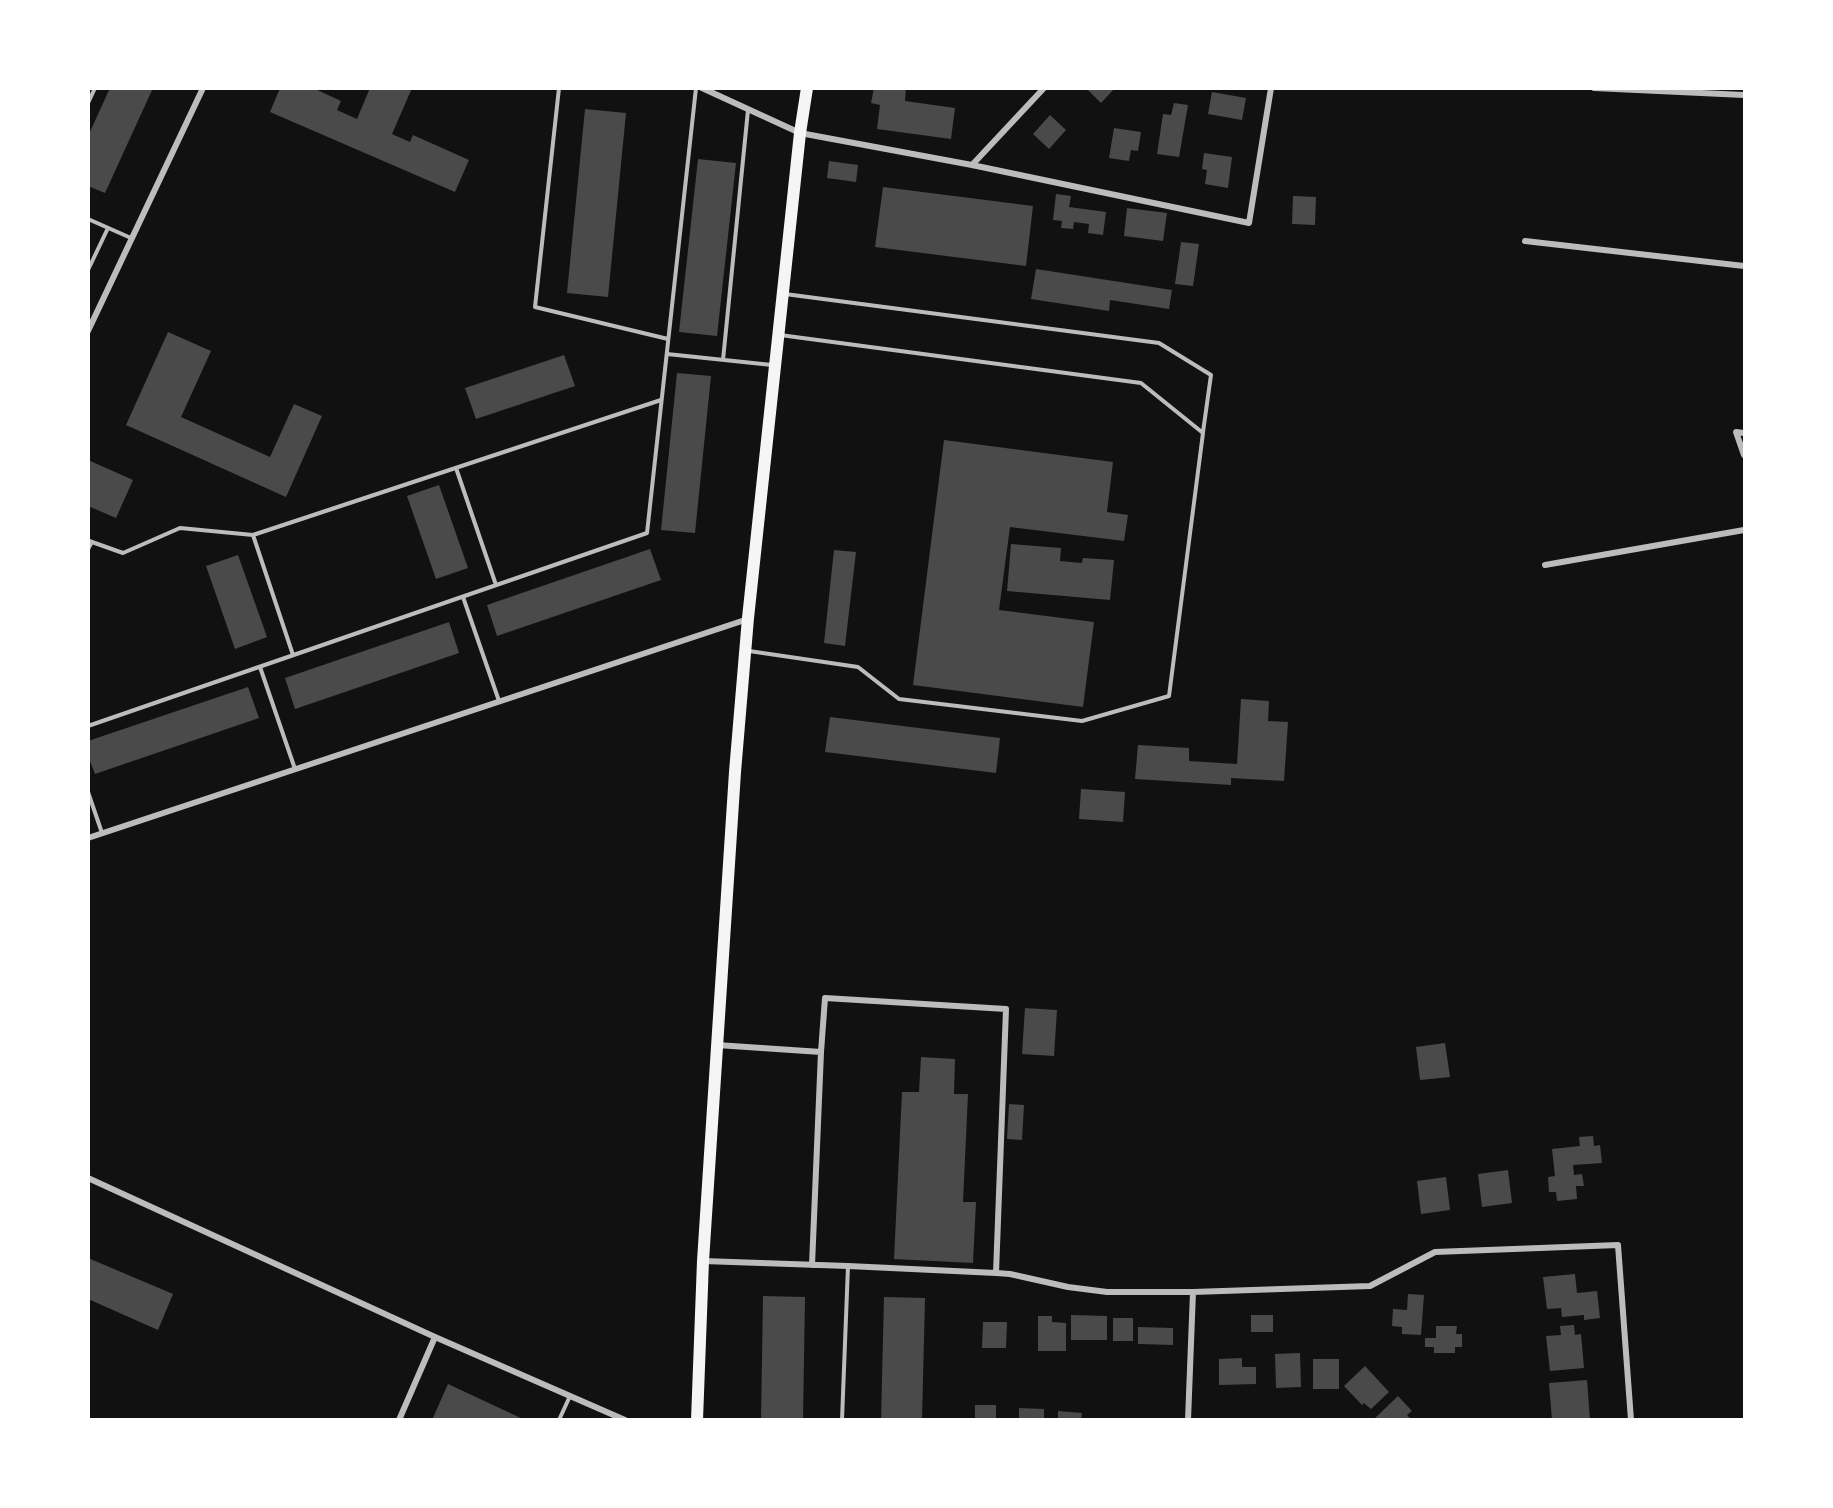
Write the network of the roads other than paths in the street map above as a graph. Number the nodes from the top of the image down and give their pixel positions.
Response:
1 (95, 88) edge
2 (203, 88) edge
3 (559, 88) edge
4 (696, 88) edge
5 (702, 88) edge
6 (807, 88) edge
7 (1044, 88) edge
8 (1271, 88) edge
9 (1594, 88) edge
10 (1744, 95) edge
11 (88, 103) edge
12 (748, 110) junction
13 (800, 133) junction
14 (972, 165) junction
15 (88, 219) edge
16 (108, 228) junction
17 (132, 239) junction
18 (1525, 241) dead end
19 (1744, 266) edge
20 (88, 270) edge
21 (783, 294) junction
22 (88, 331) edge
23 (779, 335) junction
24 (668, 339) junction
25 (667, 354) junction
26 (723, 360) junction
27 (776, 366) junction
28 (662, 400) junction
29 (1203, 433) junction
30 (1744, 433) edge
31 (1744, 455) edge
32 (456, 468) junction
33 (1744, 530) edge
34 (253, 535) junction
35 (90, 541) edge
36 (88, 549) edge
37 (1545, 565) dead end
38 (496, 585) junction
39 (463, 597) junction
40 (748, 618) junction
41 (745, 651) junction
42 (293, 655) junction
43 (260, 667) junction
44 (499, 701) junction
45 (88, 726) edge
46 (296, 769) junction
47 (88, 792) edge
48 (102, 833) junction
49 (88, 838) edge
50 (717, 1045) junction
51 (821, 1052) junction
52 (88, 1178) edge
53 (703, 1262) junction
54 (812, 1264) junction
55 (848, 1266) junction
56 (996, 1273) junction
57 (1193, 1292) junction
58 (435, 1337) junction
59 (571, 1395) junction
60 (399, 1419) edge
61 (559, 1419) edge
62 (625, 1419) edge
63 (697, 1419) edge
64 (842, 1419) edge
65 (1188, 1419) edge
66 (1630, 1419) edge

1 - 11 lane
2 - 17 street
3 - 24 lane
4 - 24 lane
5 - 12 street
6 - 13 main road
7 - 14 street
8 - 14 street
9 - 10 street
12 - 13 street
12 - 26 lane
13 - 14 street
13 - 21 main road
15 - 16 lane
16 - 17 lane
16 - 20 lane
17 - 22 street
18 - 19 street
21 - 23 main road
21 - 29 lane
23 - 27 main road
23 - 29 lane
24 - 25 lane
25 - 26 lane
25 - 28 lane
26 - 27 lane
27 - 40 main road
28 - 32 lane
28 - 38 lane
29 - 41 lane
30 - 31 street
32 - 34 lane
32 - 38 lane
33 - 37 street
34 - 35 lane
34 - 42 lane
35 - 36 lane
38 - 39 lane
39 - 42 lane
39 - 44 lane
40 - 41 main road
40 - 44 street
41 - 50 main road
42 - 43 lane
43 - 45 lane
43 - 46 lane
44 - 46 street
46 - 48 street
47 - 48 lane
48 - 49 street
50 - 51 street
50 - 53 main road
51 - 54 street
51 - 56 street
52 - 58 street
53 - 54 street
53 - 63 main road
54 - 55 street
55 - 56 street
55 - 64 lane
56 - 57 street
57 - 65 street
57 - 66 street
58 - 59 street
58 - 60 street
59 - 61 lane
59 - 62 street

